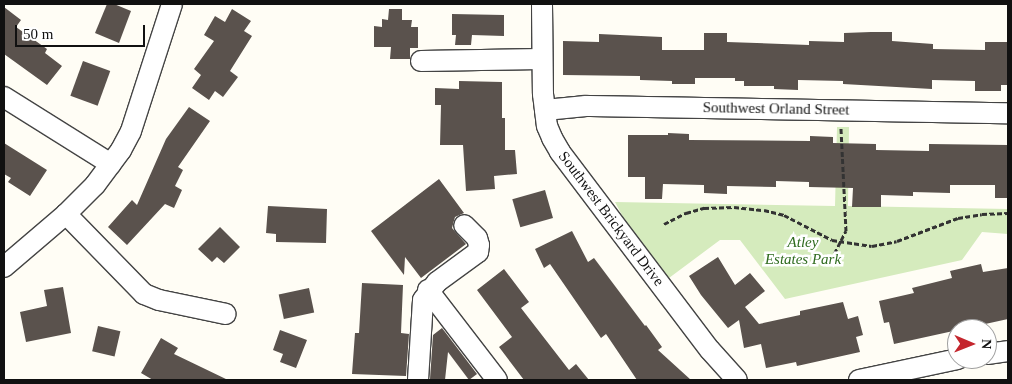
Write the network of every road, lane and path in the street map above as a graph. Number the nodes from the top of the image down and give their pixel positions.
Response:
1 (172, 4) edge
2 (542, 4) edge
3 (542, 60) junction
4 (421, 61) dead end
5 (4, 97) edge
6 (545, 110) junction
7 (842, 110) junction
8 (1008, 113) edge
9 (111, 164) junction
10 (1008, 213) edge
11 (66, 214) junction
12 (664, 224) dead end
13 (464, 225) dead end
14 (841, 242) junction
15 (831, 260) dead end
16 (4, 267) edge
17 (428, 290) junction
18 (226, 314) dead end
19 (947, 361) edge
20 (418, 380) edge
21 (497, 380) edge
22 (737, 380) edge
23 (859, 380) edge

1 - 9 street
2 - 3 street, Southwest Brickyard Drive
3 - 4 street
3 - 6 street, Southwest Brickyard Drive
5 - 9 street
6 - 7 street, Southwest Orland Street
6 - 22 street, Southwest Brickyard Drive
7 - 8 street, Southwest Orland Street
7 - 14 path
9 - 11 street
10 - 14 path
11 - 16 street
11 - 18 street
12 - 14 path
13 - 17 street
14 - 15 path
17 - 20 street
17 - 21 street
19 - 23 street

